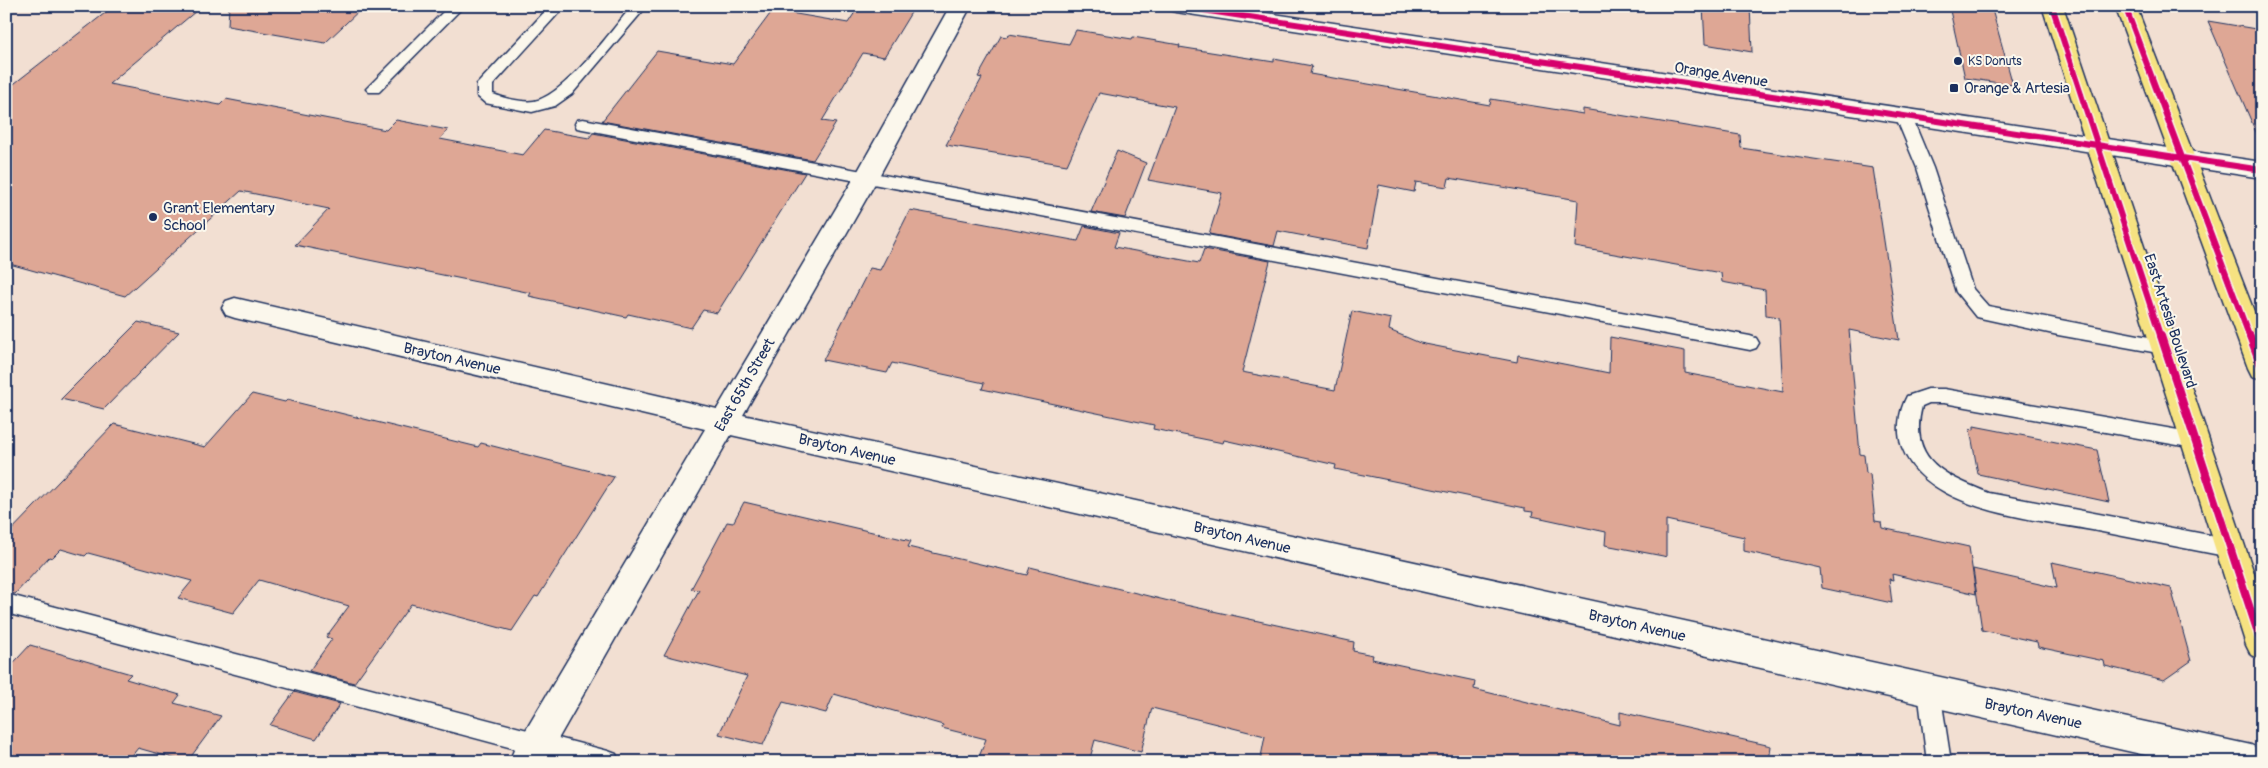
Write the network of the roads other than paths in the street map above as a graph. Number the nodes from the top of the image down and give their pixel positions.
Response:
1 (457, 6) edge
2 (558, 6) edge
3 (640, 6) edge
4 (961, 6) edge
5 (1176, 6) edge
6 (2052, 6) edge
7 (2125, 6) edge
8 (374, 89) dead end
9 (1903, 116) junction
10 (583, 124) dead end
11 (2098, 144) junction
12 (2183, 157) junction
13 (2262, 170) edge
14 (866, 178) junction
15 (234, 308) dead end
16 (1750, 343) dead end
17 (2164, 347) junction
18 (2262, 368) edge
19 (723, 422) junction
20 (2194, 440) junction
21 (2230, 548) junction
22 (6, 602) edge
23 (2262, 644) edge
24 (1929, 691) junction
25 (532, 752) edge
26 (608, 762) edge
27 (1939, 762) edge
28 (2251, 762) edge

1 - 8 lane
2 - 3 lane
4 - 14 street, East 65th Street
5 - 9 street, Orange Avenue
6 - 11 main road, East Artesia Boulevard
7 - 12 main road
9 - 11 street, Orange Avenue
9 - 17 lane
10 - 14 lane
11 - 12 street, Orange Avenue
11 - 17 main road, East Artesia Boulevard
12 - 13 street, Orange Avenue
12 - 18 main road
14 - 16 lane
14 - 19 street, East 65th Street
15 - 19 street, Brayton Avenue
17 - 20 main road, East Artesia Boulevard
19 - 24 street, Brayton Avenue
19 - 25 street, East 65th Street
20 - 21 main road, East Artesia Boulevard
20 - 21 lane
21 - 23 main road, East Artesia Boulevard
22 - 25 lane
24 - 27 lane
24 - 28 street, Brayton Avenue
25 - 26 lane

